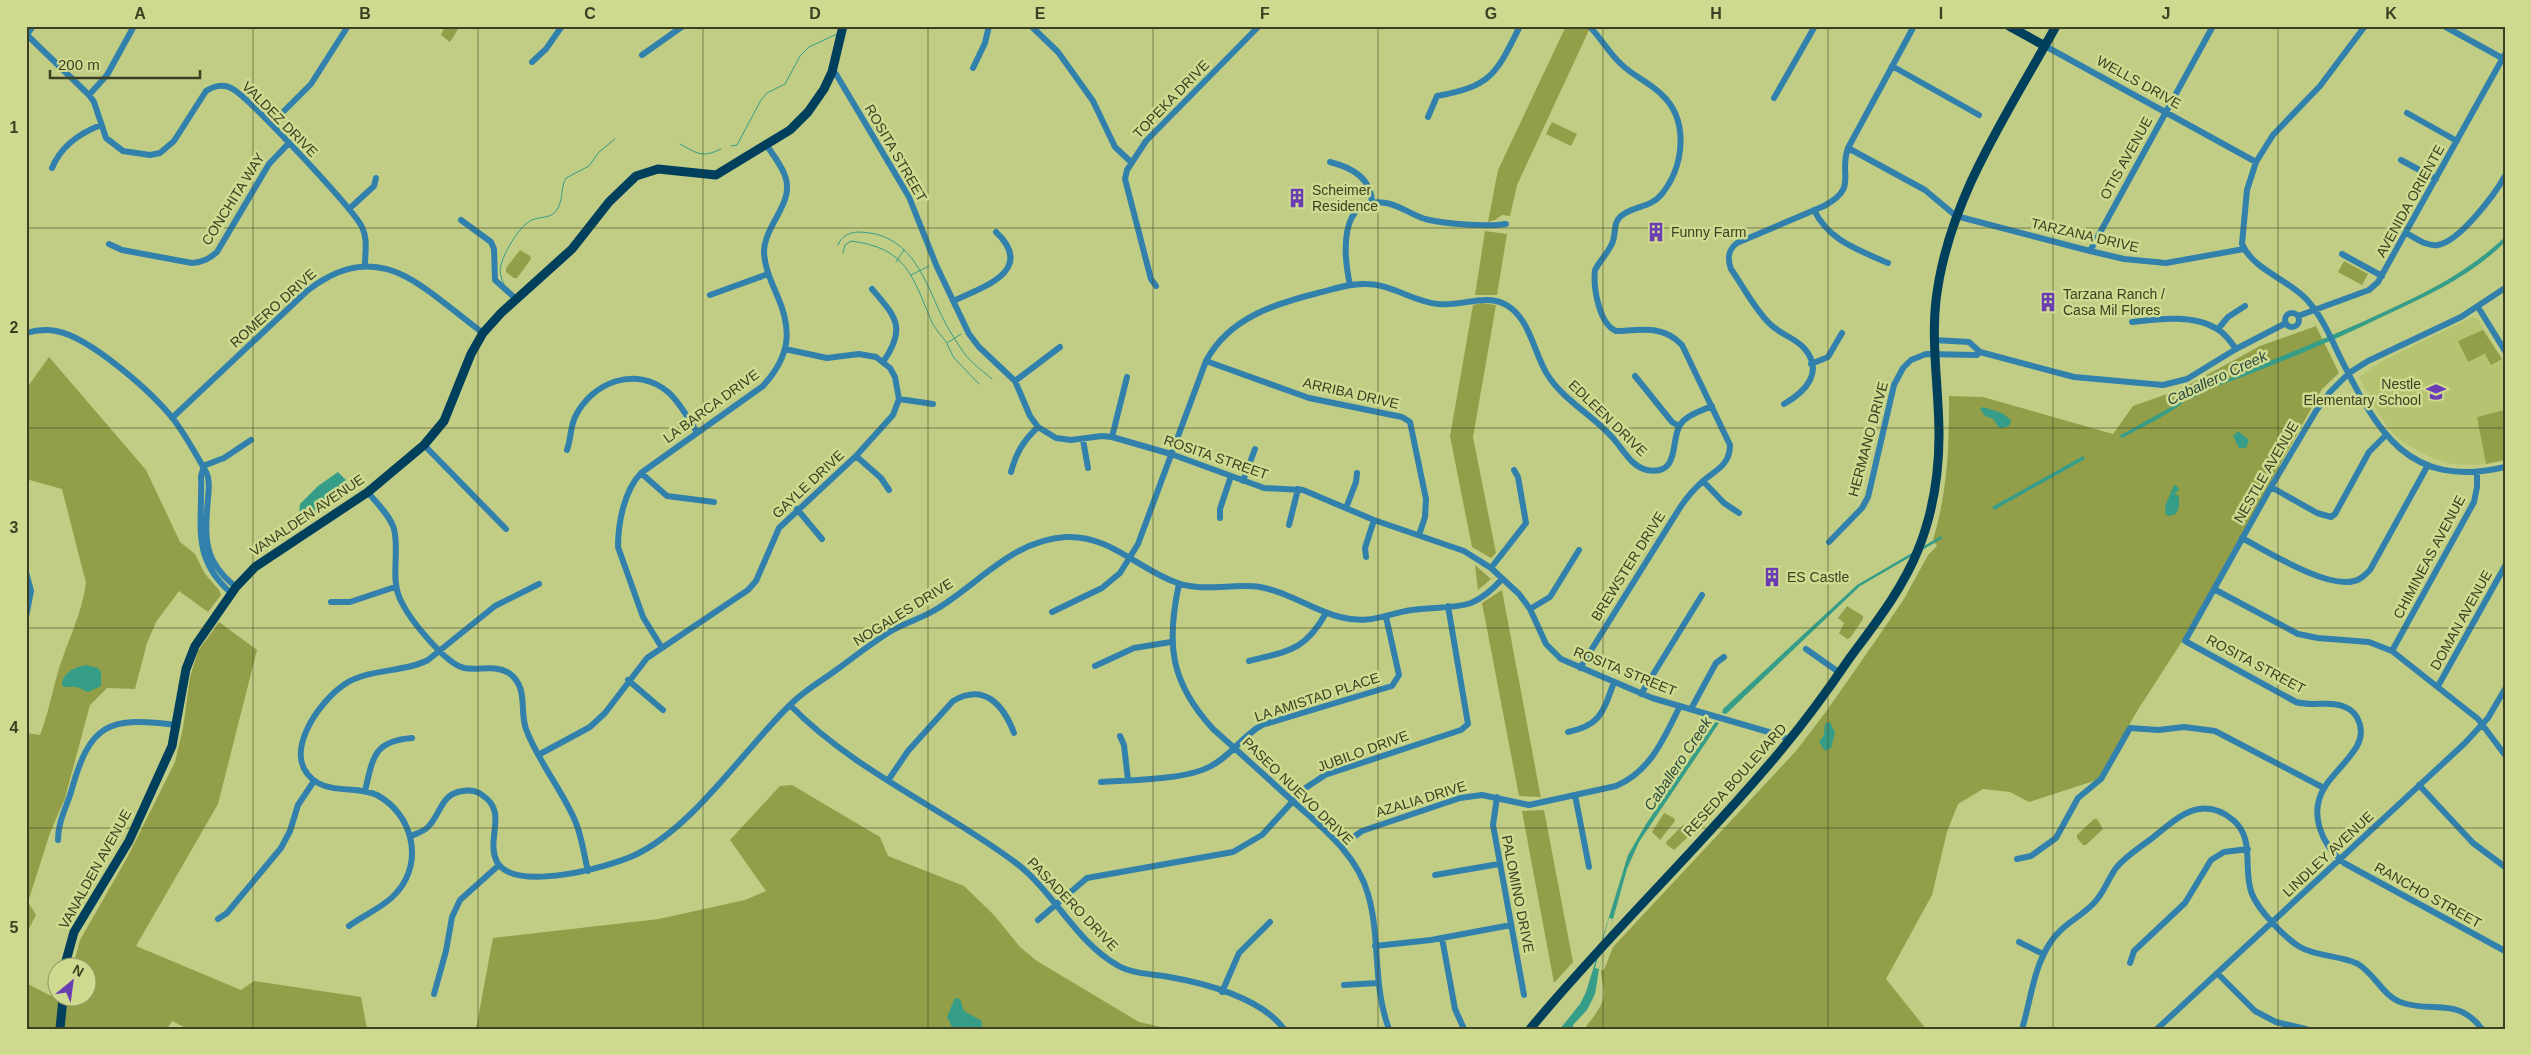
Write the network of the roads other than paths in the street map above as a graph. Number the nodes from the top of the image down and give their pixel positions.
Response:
1 (33, 26) edge
2 (134, 26) edge
3 (348, 26) edge
4 (562, 26) edge
5 (683, 26) edge
6 (843, 26) edge
7 (989, 26) edge
8 (1031, 26) edge
9 (1259, 26) edge
10 (1520, 26) edge
11 (1589, 26) edge
12 (1815, 26) edge
13 (1914, 26) edge
14 (2009, 26) edge
15 (2056, 26) edge
16 (2214, 26) edge
17 (2365, 26) edge
18 (2444, 26) edge
19 (27, 36) edge
20 (2045, 46) junction
21 (642, 55) dead end
22 (2504, 56) edge
23 (532, 62) dead end
24 (1892, 66) junction
25 (973, 68) dead end
26 (832, 72) junction
27 (89, 95) junction
28 (1774, 98) dead end
29 (2166, 112) junction
30 (2407, 113) dead end
31 (1979, 115) dead end
32 (1428, 117) dead end
33 (271, 124) junction
34 (101, 125) junction
35 (2457, 141) junction
36 (288, 144) junction
37 (767, 146) junction
38 (1848, 148) junction
39 (2401, 160) dead end
40 (1131, 162) junction
41 (1330, 162) dead end
42 (2256, 162) junction
43 (52, 168) dead end
44 (2505, 176) edge
45 (376, 178) dead end
46 (2436, 179) junction
47 (1372, 203) junction
48 (349, 209) junction
49 (1814, 210) junction
50 (1956, 216) junction
51 (461, 220) dead end
52 (1506, 224) dead end
53 (996, 232) dead end
54 (2406, 233) junction
55 (109, 244) dead end
56 (2244, 249) junction
57 (2090, 251) junction
58 (2342, 254) dead end
59 (1888, 263) dead end
60 (365, 265) junction
61 (768, 274) junction
62 (2382, 276) junction
63 (1350, 285) junction
64 (1156, 286) dead end
65 (2505, 288) edge
66 (872, 289) dead end
67 (710, 295) dead end
68 (516, 299) junction
69 (952, 301) junction
70 (2245, 306) dead end
71 (2478, 307) junction
72 (2315, 310) junction
73 (2132, 322) dead end
74 (2218, 329) junction
75 (26, 333) edge
76 (483, 333) junction
77 (1842, 333) dead end
78 (1934, 340) junction
79 (1060, 347) dead end
80 (785, 349) junction
81 (2236, 349) junction
82 (2505, 351) edge
83 (1980, 352) junction
84 (1935, 353) junction
85 (1206, 360) junction
86 (883, 362) junction
87 (1811, 364) junction
88 (2349, 373) junction
89 (1635, 376) dead end
90 (1127, 377) dead end
91 (1015, 381) junction
92 (900, 399) junction
93 (933, 404) dead end
94 (1784, 404) dead end
95 (1712, 406) junction
96 (172, 418) junction
97 (1679, 426) junction
98 (1038, 427) junction
99 (697, 432) junction
100 (2385, 436) junction
101 (1112, 438) junction
102 (252, 440) dead end
103 (1083, 440) junction
104 (424, 446) junction
105 (1255, 449) dead end
106 (568, 450) dead end
107 (1171, 454) junction
108 (856, 456) junction
109 (2428, 465) junction
110 (2505, 467) edge
111 (203, 468) junction
112 (1088, 468) dead end
113 (1514, 470) dead end
114 (1011, 472) dead end
115 (2477, 472) junction
116 (641, 473) junction
117 (1357, 473) dead end
118 (1231, 476) junction
119 (1243, 480) junction
120 (1703, 481) junction
121 (2271, 487) junction
122 (1298, 489) junction
123 (889, 490) dead end
124 (368, 492) junction
125 (714, 502) dead end
126 (1346, 508) junction
127 (797, 509) junction
128 (1739, 513) dead end
129 (1220, 518) dead end
130 (1374, 520) junction
131 (1289, 525) dead end
132 (506, 529) dead end
133 (1419, 536) junction
134 (822, 538) dead end
135 (2242, 538) junction
136 (1830, 542) dead end
137 (1579, 550) dead end
138 (1366, 556) dead end
139 (1130, 557) junction
140 (2505, 566) edge
141 (1491, 568) junction
142 (26, 572) edge
143 (1502, 579) junction
144 (539, 584) dead end
145 (1179, 584) junction
146 (396, 587) junction
147 (2214, 589) junction
148 (234, 590) junction
149 (1702, 595) dead end
150 (331, 602) dead end
151 (1448, 606) junction
152 (1530, 609) junction
153 (1052, 612) dead end
154 (1326, 613) junction
155 (26, 617) edge
156 (1386, 617) junction
157 (2185, 641) joint
158 (1171, 642) junction
159 (662, 648) junction
160 (1806, 650) dead end
161 (440, 651) junction
162 (2392, 651) junction
163 (1724, 658) dead end
164 (1249, 661) dead end
165 (1095, 666) dead end
166 (1580, 668) junction
167 (1840, 673) junction
168 (628, 680) junction
169 (1614, 682) junction
170 (2438, 686) junction
171 (2505, 689) edge
172 (1641, 694) junction
173 (790, 705) junction
174 (1680, 706) junction
175 (1691, 709) junction
176 (663, 710) dead end
177 (2483, 724) junction
178 (177, 725) junction
179 (1568, 732) dead end
180 (1014, 733) dead end
181 (1120, 736) dead end
182 (412, 738) dead end
183 (1789, 740) junction
184 (1234, 747) junction
185 (540, 754) junction
186 (2505, 755) edge
187 (314, 780) junction
188 (888, 780) junction
189 (1128, 780) junction
190 (1101, 782) dead end
191 (2419, 785) junction
192 (2324, 788) junction
193 (365, 791) junction
194 (1575, 796) junction
195 (1497, 797) junction
196 (1292, 801) junction
197 (410, 836) junction
198 (58, 840) dead end
199 (1341, 846) junction
200 (2248, 849) junction
201 (2017, 859) dead end
202 (2340, 860) junction
203 (1500, 864) junction
204 (499, 865) junction
205 (1589, 867) dead end
206 (2505, 867) edge
207 (588, 871) junction
208 (1434, 875) dead end
209 (1056, 905) junction
210 (218, 919) dead end
211 (1038, 920) dead end
212 (1270, 922) dead end
213 (2273, 922) junction
214 (1511, 925) junction
215 (348, 926) dead end
216 (1442, 938) junction
217 (2019, 942) dead end
218 (1375, 946) junction
219 (2505, 951) edge
220 (2043, 954) junction
221 (67, 958) edge
222 (2130, 963) dead end
223 (2216, 973) junction
224 (1377, 983) junction
225 (1344, 985) dead end
226 (1222, 992) junction
227 (434, 994) dead end
228 (1524, 995) dead end
229 (62, 1008) edge
230 (60, 1029) edge
231 (1284, 1029) edge
232 (1389, 1029) edge
233 (1464, 1029) edge
234 (1530, 1029) edge
235 (2022, 1029) edge
236 (2158, 1029) edge
237 (2306, 1029) edge
238 (2482, 1029) edge

1 - 19 street
2 - 27 street
3 - 33 street
4 - 23 street
5 - 21 street
6 - 26 main road, VANALDEN AVENUE
7 - 25 street
8 - 40 street
9 - 40 street, TOPEKA DRIVE
10 - 32 street
11 - 95 street, BREWSTER DRIVE
12 - 28 street
13 - 24 street
14 - 20 main road, WELLS DRIVE
15 - 20 main road, RESEDA BOULEVARD
16 - 29 street, OTIS AVENUE
17 - 42 street
18 - 22 street
19 - 27 street, VALDEZ DRIVE
20 - 29 street, WELLS DRIVE
20 - 50 main road, RESEDA BOULEVARD
22 - 35 street, AVENIDA ORIENTE
24 - 31 street
24 - 38 street
26 - 37 main road, VANALDEN AVENUE
26 - 69 street, ROSITA STREET
27 - 34 street, VALDEZ DRIVE
29 - 42 street, WELLS DRIVE
29 - 57 street, OTIS AVENUE
30 - 35 street
33 - 34 street, VALDEZ DRIVE
33 - 36 street, VALDEZ DRIVE
34 - 43 street
35 - 46 street, AVENIDA ORIENTE
36 - 48 street, VALDEZ DRIVE
36 - 55 street, CONCHITA WAY
37 - 61 street, LA BARCA DRIVE
37 - 68 main road, VANALDEN AVENUE
38 - 49 street
38 - 50 street, TARZANA DRIVE
39 - 46 street
40 - 64 street, TOPEKA DRIVE
41 - 47 street
42 - 56 street
44 - 54 street
45 - 48 street
46 - 54 street, AVENIDA ORIENTE
47 - 52 street
47 - 63 street
48 - 60 street, VALDEZ DRIVE
49 - 59 street
49 - 87 street
50 - 57 street, TARZANA DRIVE
50 - 78 main road, RESEDA BOULEVARD
51 - 68 street
53 - 69 street
54 - 62 street, AVENIDA ORIENTE
56 - 57 street, TARZANA DRIVE
56 - 72 street
58 - 62 street
60 - 76 street, ROMERO DRIVE
60 - 96 street, ROMERO DRIVE
61 - 67 street
61 - 80 street, LA BARCA DRIVE
62 - 72 street, AVENIDA ORIENTE
63 - 85 street
63 - 97 street, EDLEEN DRIVE
65 - 71 street, NESTLE AVENUE
66 - 86 street
68 - 76 main road, VANALDEN AVENUE
69 - 91 street, ROSITA STREET
70 - 74 street
71 - 82 street
71 - 88 street, NESTLE AVENUE
72 - 81 street, AVENIDA ORIENTE
72 - 88 street
73 - 74 street
74 - 81 street
75 - 96 street
76 - 104 main road, VANALDEN AVENUE
77 - 87 street
78 - 83 street, AVENIDA ORIENTE
78 - 84 main road, RESEDA BOULEVARD
79 - 91 street
80 - 86 street
80 - 99 street, LA BARCA DRIVE
81 - 83 street, AVENIDA ORIENTE
83 - 84 street, AVENIDA ORIENTE
84 - 136 street, HERMANO DRIVE
84 - 167 main road, RESEDA BOULEVARD
85 - 107 street
85 - 133 street, ARRIBA DRIVE
86 - 92 street
87 - 94 street
88 - 100 street
88 - 121 street, NESTLE AVENUE
89 - 97 street
90 - 101 street
91 - 98 street, ROSITA STREET
92 - 93 street
92 - 108 street, GAYLE DRIVE
95 - 97 street
95 - 120 street, BREWSTER DRIVE
96 - 111 street
98 - 103 street, ROSITA STREET
98 - 114 street
99 - 106 street
99 - 116 street, LA BARCA DRIVE
100 - 109 street
100 - 121 street
101 - 103 street, ROSITA STREET
101 - 107 street, ROSITA STREET
102 - 111 street
103 - 112 street
104 - 124 main road, VANALDEN AVENUE
104 - 132 street
105 - 119 street
107 - 118 street, ROSITA STREET
107 - 139 street
108 - 123 street
108 - 127 street, GAYLE DRIVE
109 - 115 street
109 - 135 street
110 - 115 street
111 - 148 street
113 - 141 street
115 - 162 street, CHIMINEAS AVENUE
116 - 125 street
116 - 159 street, LA BARCA DRIVE
117 - 126 street
118 - 119 street, ROSITA STREET
118 - 129 street
119 - 122 street, ROSITA STREET
120 - 128 street
120 - 166 street, BREWSTER DRIVE
121 - 135 street, NESTLE AVENUE
122 - 126 street, ROSITA STREET
122 - 131 street
124 - 146 street
124 - 148 main road, VANALDEN AVENUE
126 - 130 street, ROSITA STREET
127 - 134 street
127 - 159 street, GAYLE DRIVE
130 - 133 street, ROSITA STREET
130 - 138 street
133 - 141 street, ROSITA STREET
135 - 147 street, NESTLE AVENUE
137 - 152 street
139 - 145 street, NOGALES DRIVE
139 - 153 street
139 - 173 street, NOGALES DRIVE
140 - 170 street, DOMAN AVENUE
141 - 143 street, ROSITA STREET
142 - 155 street
143 - 151 street, NOGALES DRIVE
143 - 152 street, ROSITA STREET
144 - 161 street
145 - 154 street, NOGALES DRIVE
145 - 158 street, PASEO NUEVO DRIVE
146 - 150 street
146 - 161 street
147 - 157 street, NESTLE AVENUE
147 - 162 street
148 - 178 main road, VANALDEN AVENUE
149 - 172 street
151 - 156 street, NOGALES DRIVE
151 - 196 street, JUBILO DRIVE
152 - 166 street, ROSITA STREET
154 - 156 street, NOGALES DRIVE
154 - 164 street
156 - 184 street, LA AMISTAD PLACE
157 - 192 street, ROSITA STREET
158 - 165 street
158 - 184 street, PASEO NUEVO DRIVE
159 - 168 street, GAYLE DRIVE
160 - 167 street
161 - 185 street
161 - 187 street
162 - 170 street
163 - 175 street
166 - 169 street, ROSITA STREET
167 - 183 main road, RESEDA BOULEVARD
168 - 176 street
168 - 185 street, GAYLE DRIVE
169 - 172 street, ROSITA STREET
169 - 179 street
170 - 177 street
171 - 177 street, LINDLEY AVENUE
172 - 174 street, ROSITA STREET
173 - 188 street, PASADERO DRIVE
173 - 207 street, NOGALES DRIVE
174 - 175 street, ROSITA STREET
174 - 194 street, AZALIA DRIVE
175 - 183 street, ROSITA STREET
177 - 186 street
177 - 191 street, LINDLEY AVENUE
178 - 198 street
178 - 221 main road, VANALDEN AVENUE
180 - 188 street
181 - 189 street
182 - 193 street
183 - 234 main road, RESEDA BOULEVARD
184 - 189 street, LA AMISTAD PLACE
184 - 196 street, PASEO NUEVO DRIVE
185 - 207 street
187 - 193 street
187 - 210 street
188 - 209 street, PASADERO DRIVE
189 - 190 street, LA AMISTAD PLACE
191 - 202 street, LINDLEY AVENUE
191 - 206 street
192 - 201 street
192 - 202 street, ROSITA STREET
193 - 197 street
194 - 195 street, AZALIA DRIVE
194 - 205 street
195 - 199 street, AZALIA DRIVE
195 - 203 street, PALOMINO DRIVE
196 - 199 street, PASEO NUEVO DRIVE
196 - 209 street, JUBILO DRIVE
197 - 204 street
197 - 215 street
199 - 218 street, PASEO NUEVO DRIVE
200 - 213 street
200 - 220 street
200 - 222 street
202 - 213 street, LINDLEY AVENUE
202 - 219 street, RANCHO STREET
203 - 208 street
203 - 214 street, PALOMINO DRIVE
204 - 207 street, NOGALES DRIVE
204 - 227 street
209 - 211 street, JUBILO DRIVE
209 - 226 street, PASADERO DRIVE
212 - 226 street
213 - 223 street, LINDLEY AVENUE
213 - 238 street
214 - 216 street
214 - 228 street, PALOMINO DRIVE
216 - 218 street
216 - 233 street
217 - 220 street
218 - 224 street, PASEO NUEVO DRIVE
220 - 235 street
223 - 236 street, LINDLEY AVENUE
223 - 237 street
224 - 225 street
224 - 232 street, PASEO NUEVO DRIVE
226 - 231 street, PASADERO DRIVE
229 - 230 main road

